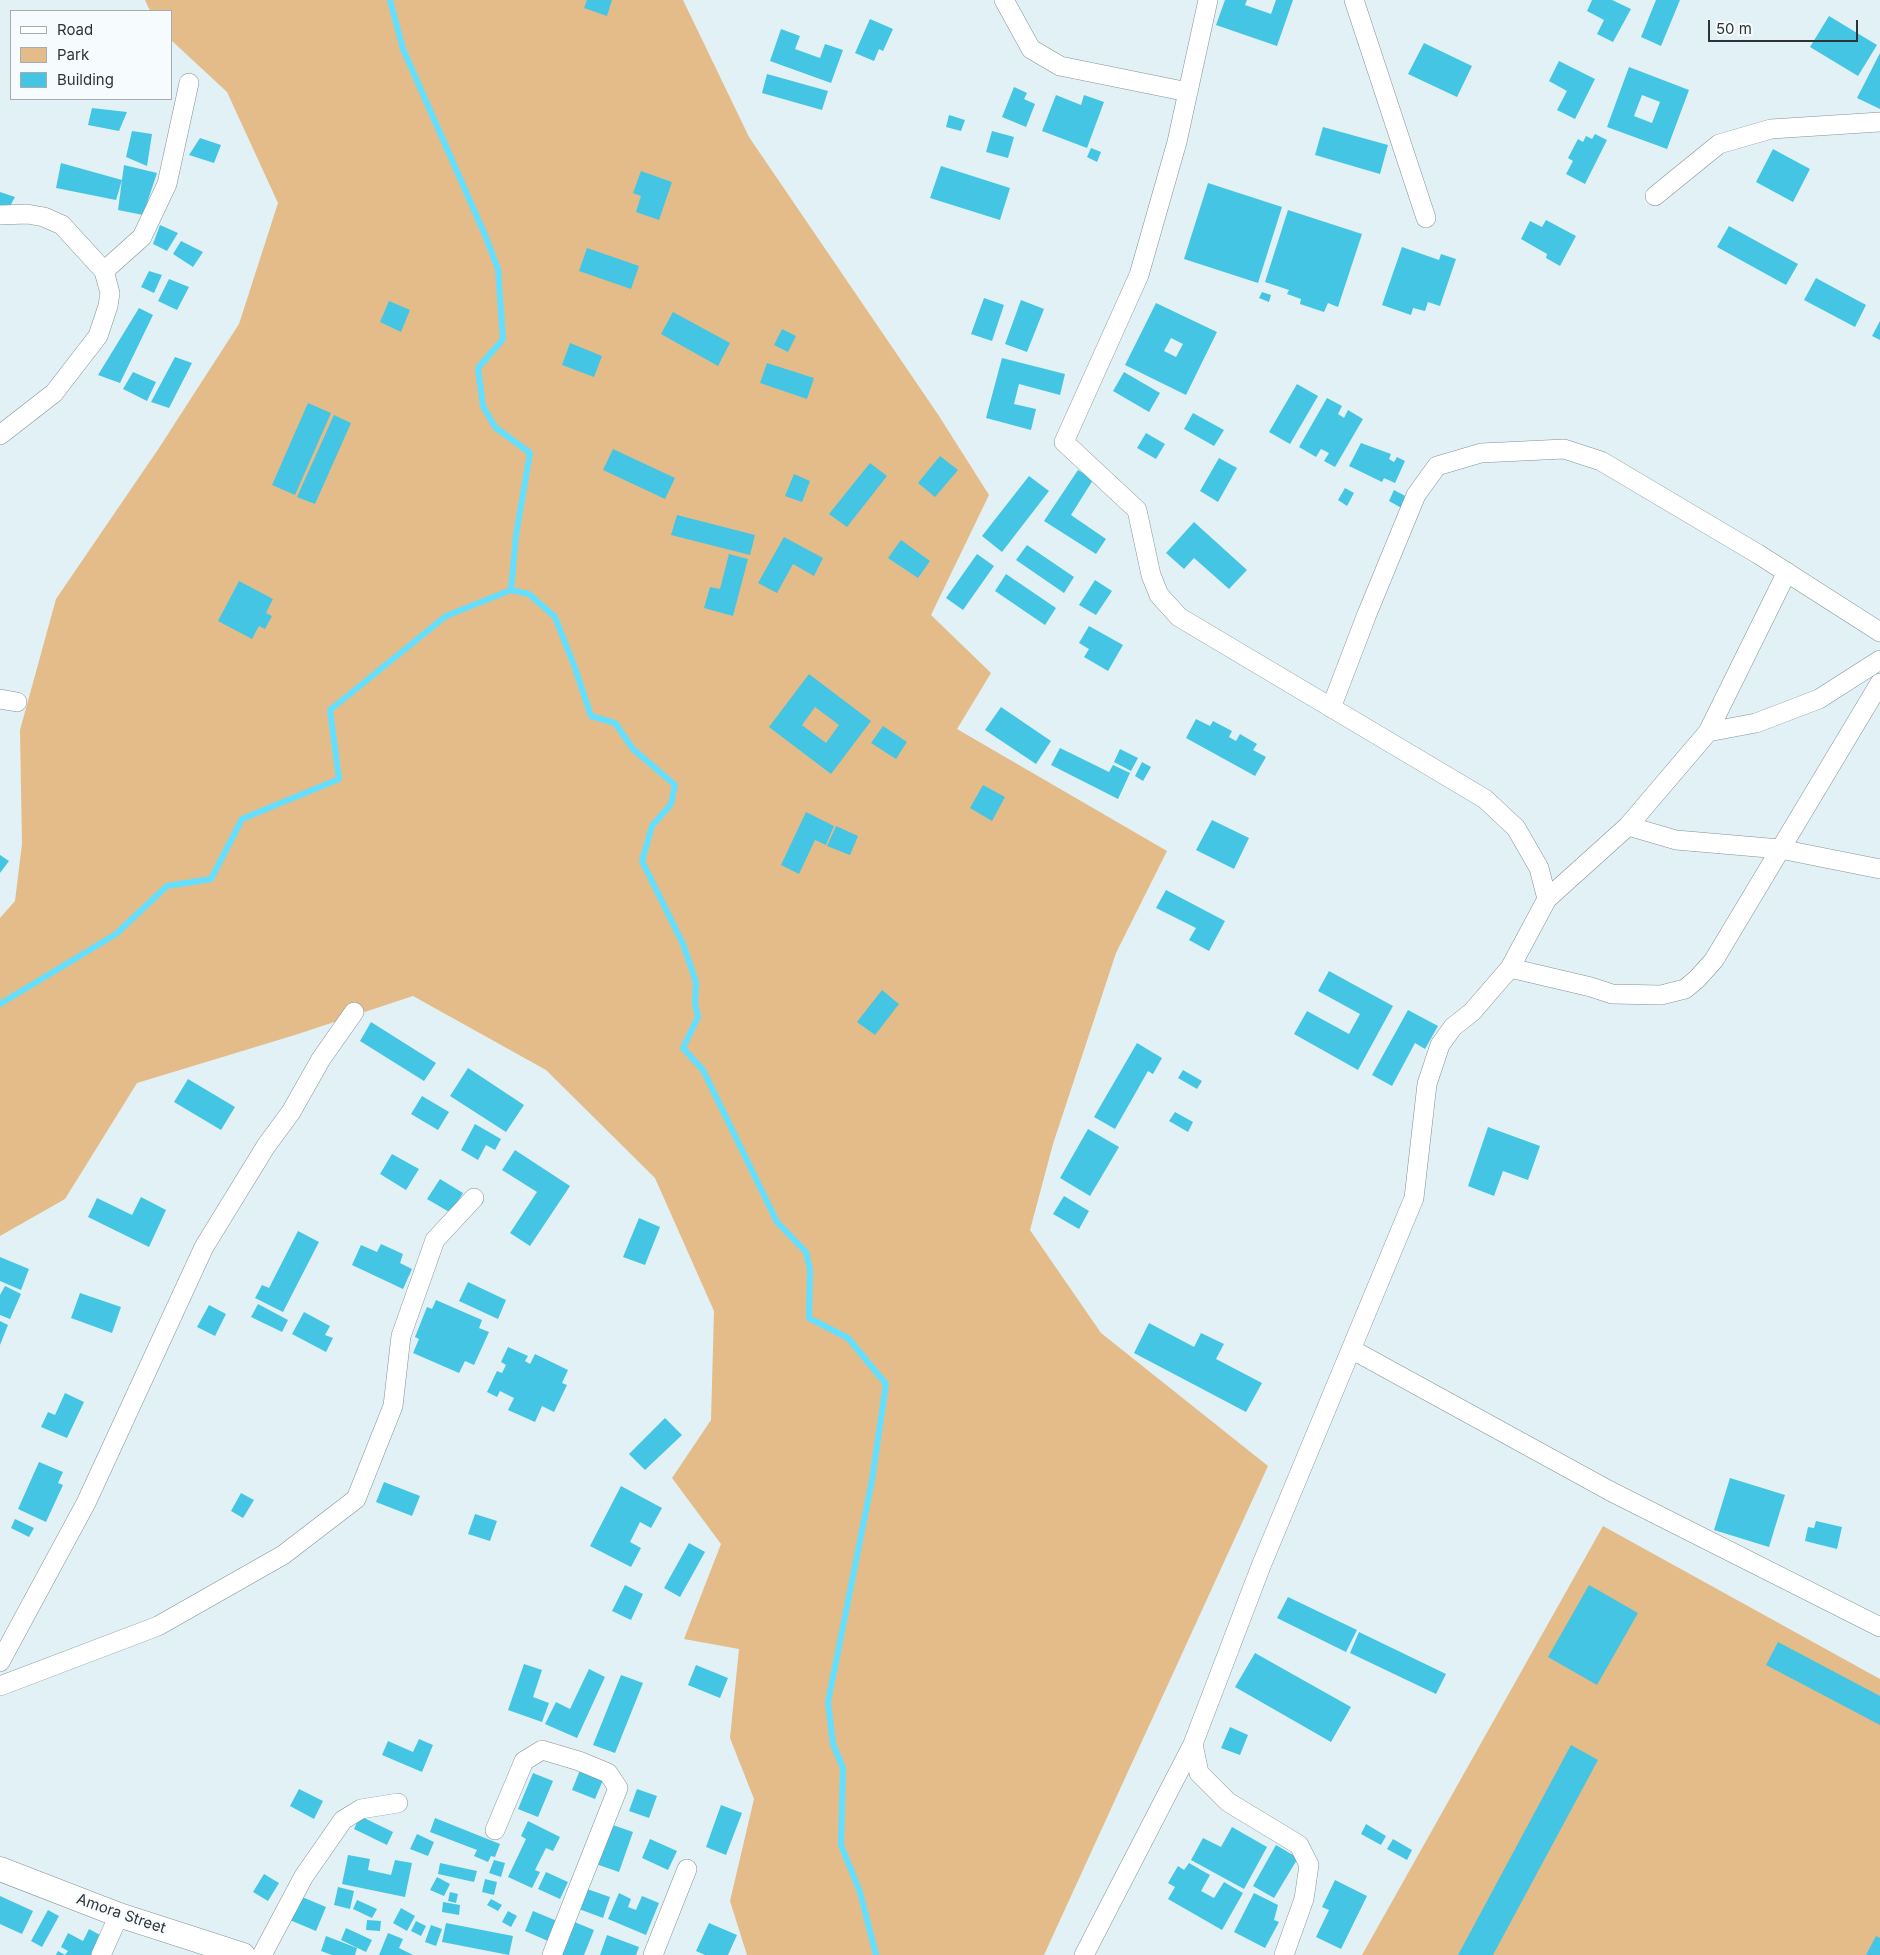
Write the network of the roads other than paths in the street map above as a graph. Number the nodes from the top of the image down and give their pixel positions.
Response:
1 (1004, 0) edge
2 (1208, 0) edge
3 (1354, 0) edge
4 (189, 83) dead end
5 (1188, 92) junction
6 (1880, 122) edge
7 (1655, 196) dead end
8 (0, 215) edge
9 (1426, 218) dead end
10 (104, 271) junction
11 (0, 435) edge
12 (1787, 572) junction
13 (1880, 632) edge
14 (1880, 660) edge
15 (1880, 683) edge
16 (1331, 708) junction
17 (1708, 732) junction
18 (1628, 826) junction
19 (1780, 849) junction
20 (1880, 869) edge
21 (1547, 899) junction
22 (1510, 968) junction
23 (354, 1012) dead end
24 (474, 1198) dead end
25 (1352, 1350) junction
26 (1880, 1627) edge
27 (0, 1662) edge
28 (0, 1686) edge
29 (1193, 1744) junction
30 (398, 1803) dead end
31 (495, 1830) dead end
32 (0, 1869) edge
33 (687, 1869) dead end
34 (119, 1915) junction
35 (102, 1955) edge
36 (243, 1955) edge
37 (262, 1955) edge
38 (552, 1955) edge
39 (653, 1955) edge
40 (1084, 1955) edge
41 (1284, 1955) edge

1 - 5 street
2 - 5 street
3 - 9 street
4 - 10 street
5 - 16 street
6 - 7 street
8 - 10 street
10 - 11 street
12 - 13 street
12 - 16 street
12 - 17 street
14 - 17 street
15 - 19 street
16 - 21 street
17 - 18 street
18 - 19 street
18 - 21 street
19 - 20 street
19 - 22 street
21 - 22 street
22 - 25 street
23 - 27 street
24 - 28 street
25 - 26 street
25 - 29 street
29 - 40 street
29 - 41 street
30 - 37 street
31 - 38 street
32 - 34 street, Amora Street
33 - 39 street
34 - 35 street
34 - 36 street, Amora Street

